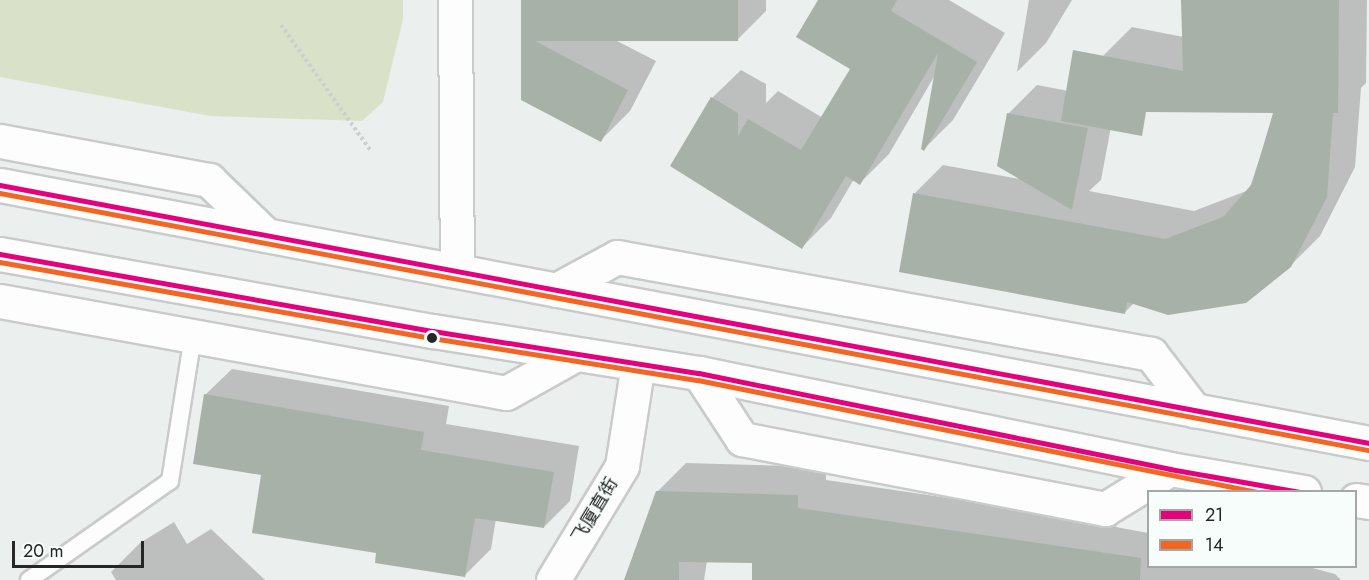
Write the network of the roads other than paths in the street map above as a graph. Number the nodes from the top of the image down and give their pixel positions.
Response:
1 (455, 0) edge
2 (0, 141) edge
3 (0, 185) edge
4 (267, 235) junction
5 (0, 254) edge
6 (458, 271) junction
7 (556, 290) junction
8 (0, 301) edge
9 (193, 336) junction
10 (576, 354) junction
11 (638, 364) junction
12 (699, 373) junction
13 (1194, 410) junction
14 (1369, 443) edge
15 (1170, 470) junction
16 (1292, 490) edge
17 (28, 580) edge
18 (553, 580) edge

1 - 6 main road
2 - 4 main road
3 - 4 main road
4 - 6 main road
5 - 10 main road
6 - 7 main road
7 - 13 main road
7 - 13 main road
8 - 9 main road
9 - 10 main road
9 - 17 lane
10 - 11 main road
11 - 12 main road
11 - 18 main road, 飞厦直街
12 - 15 main road
12 - 15 main road
13 - 14 main road
15 - 16 main road

